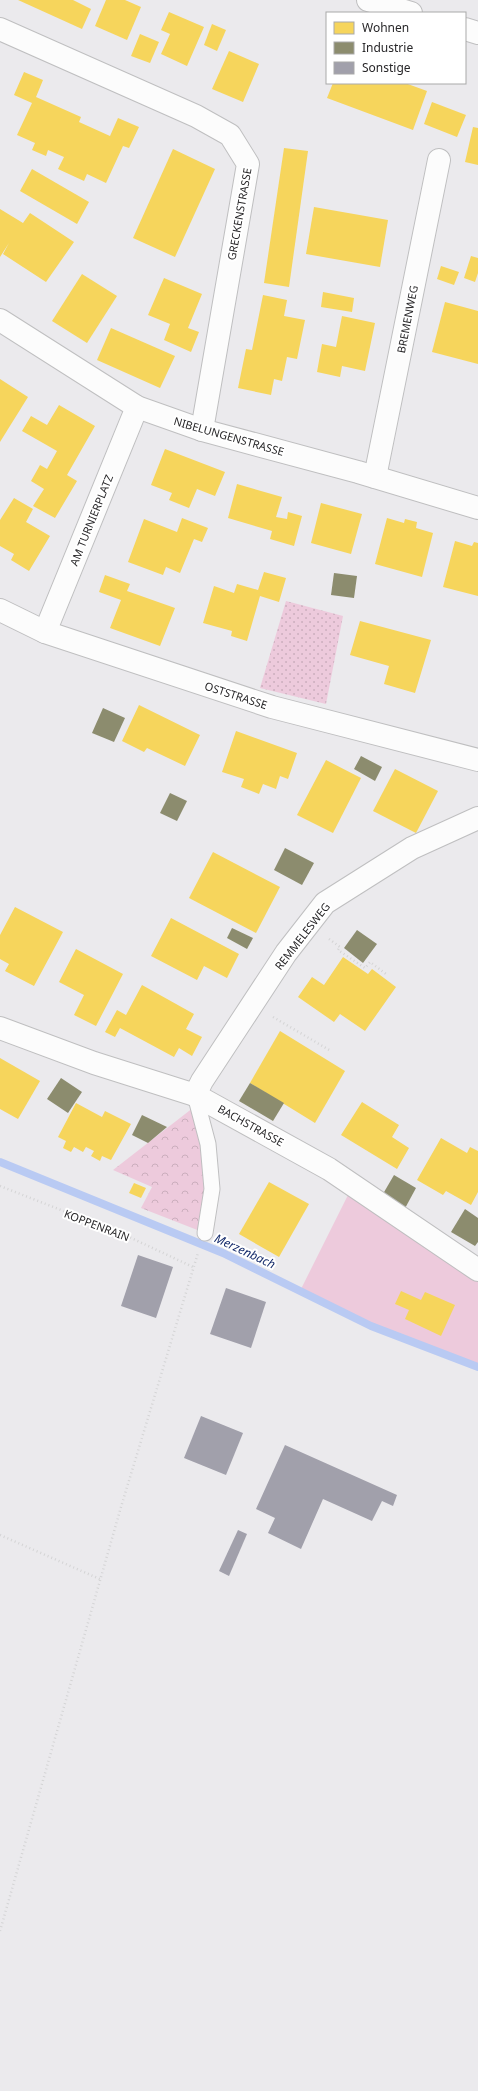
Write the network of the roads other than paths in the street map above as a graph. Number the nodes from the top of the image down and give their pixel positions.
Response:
1 (368, 0) edge
2 (408, 12) edge
3 (0, 29) edge
4 (466, 29) edge
5 (478, 33) edge
6 (439, 160) dead end
7 (0, 320) edge
8 (137, 407) junction
9 (202, 430) junction
10 (375, 477) junction
11 (478, 508) edge
12 (0, 610) edge
13 (45, 632) junction
14 (478, 760) edge
15 (478, 818) edge
16 (0, 1028) edge
17 (195, 1095) junction
18 (205, 1234) dead end
19 (478, 1270) edge

1 - 2 street
3 - 9 street, GRECKENSTRASSE
4 - 5 street
6 - 10 street, BREMENWEG
7 - 8 street, NIBELUNGENSTRASSE
8 - 9 street, NIBELUNGENSTRASSE
8 - 13 street, AM TURNIERPLATZ
9 - 10 street, NIBELUNGENSTRASSE
10 - 11 street, NIBELUNGENSTRASSE
12 - 13 street, OSTSTRASSE
13 - 14 street, OSTSTRASSE
15 - 17 street, REMMELESWEG
16 - 17 street, BACHSTRASSE
17 - 18 lane
17 - 19 street, BACHSTRASSE

